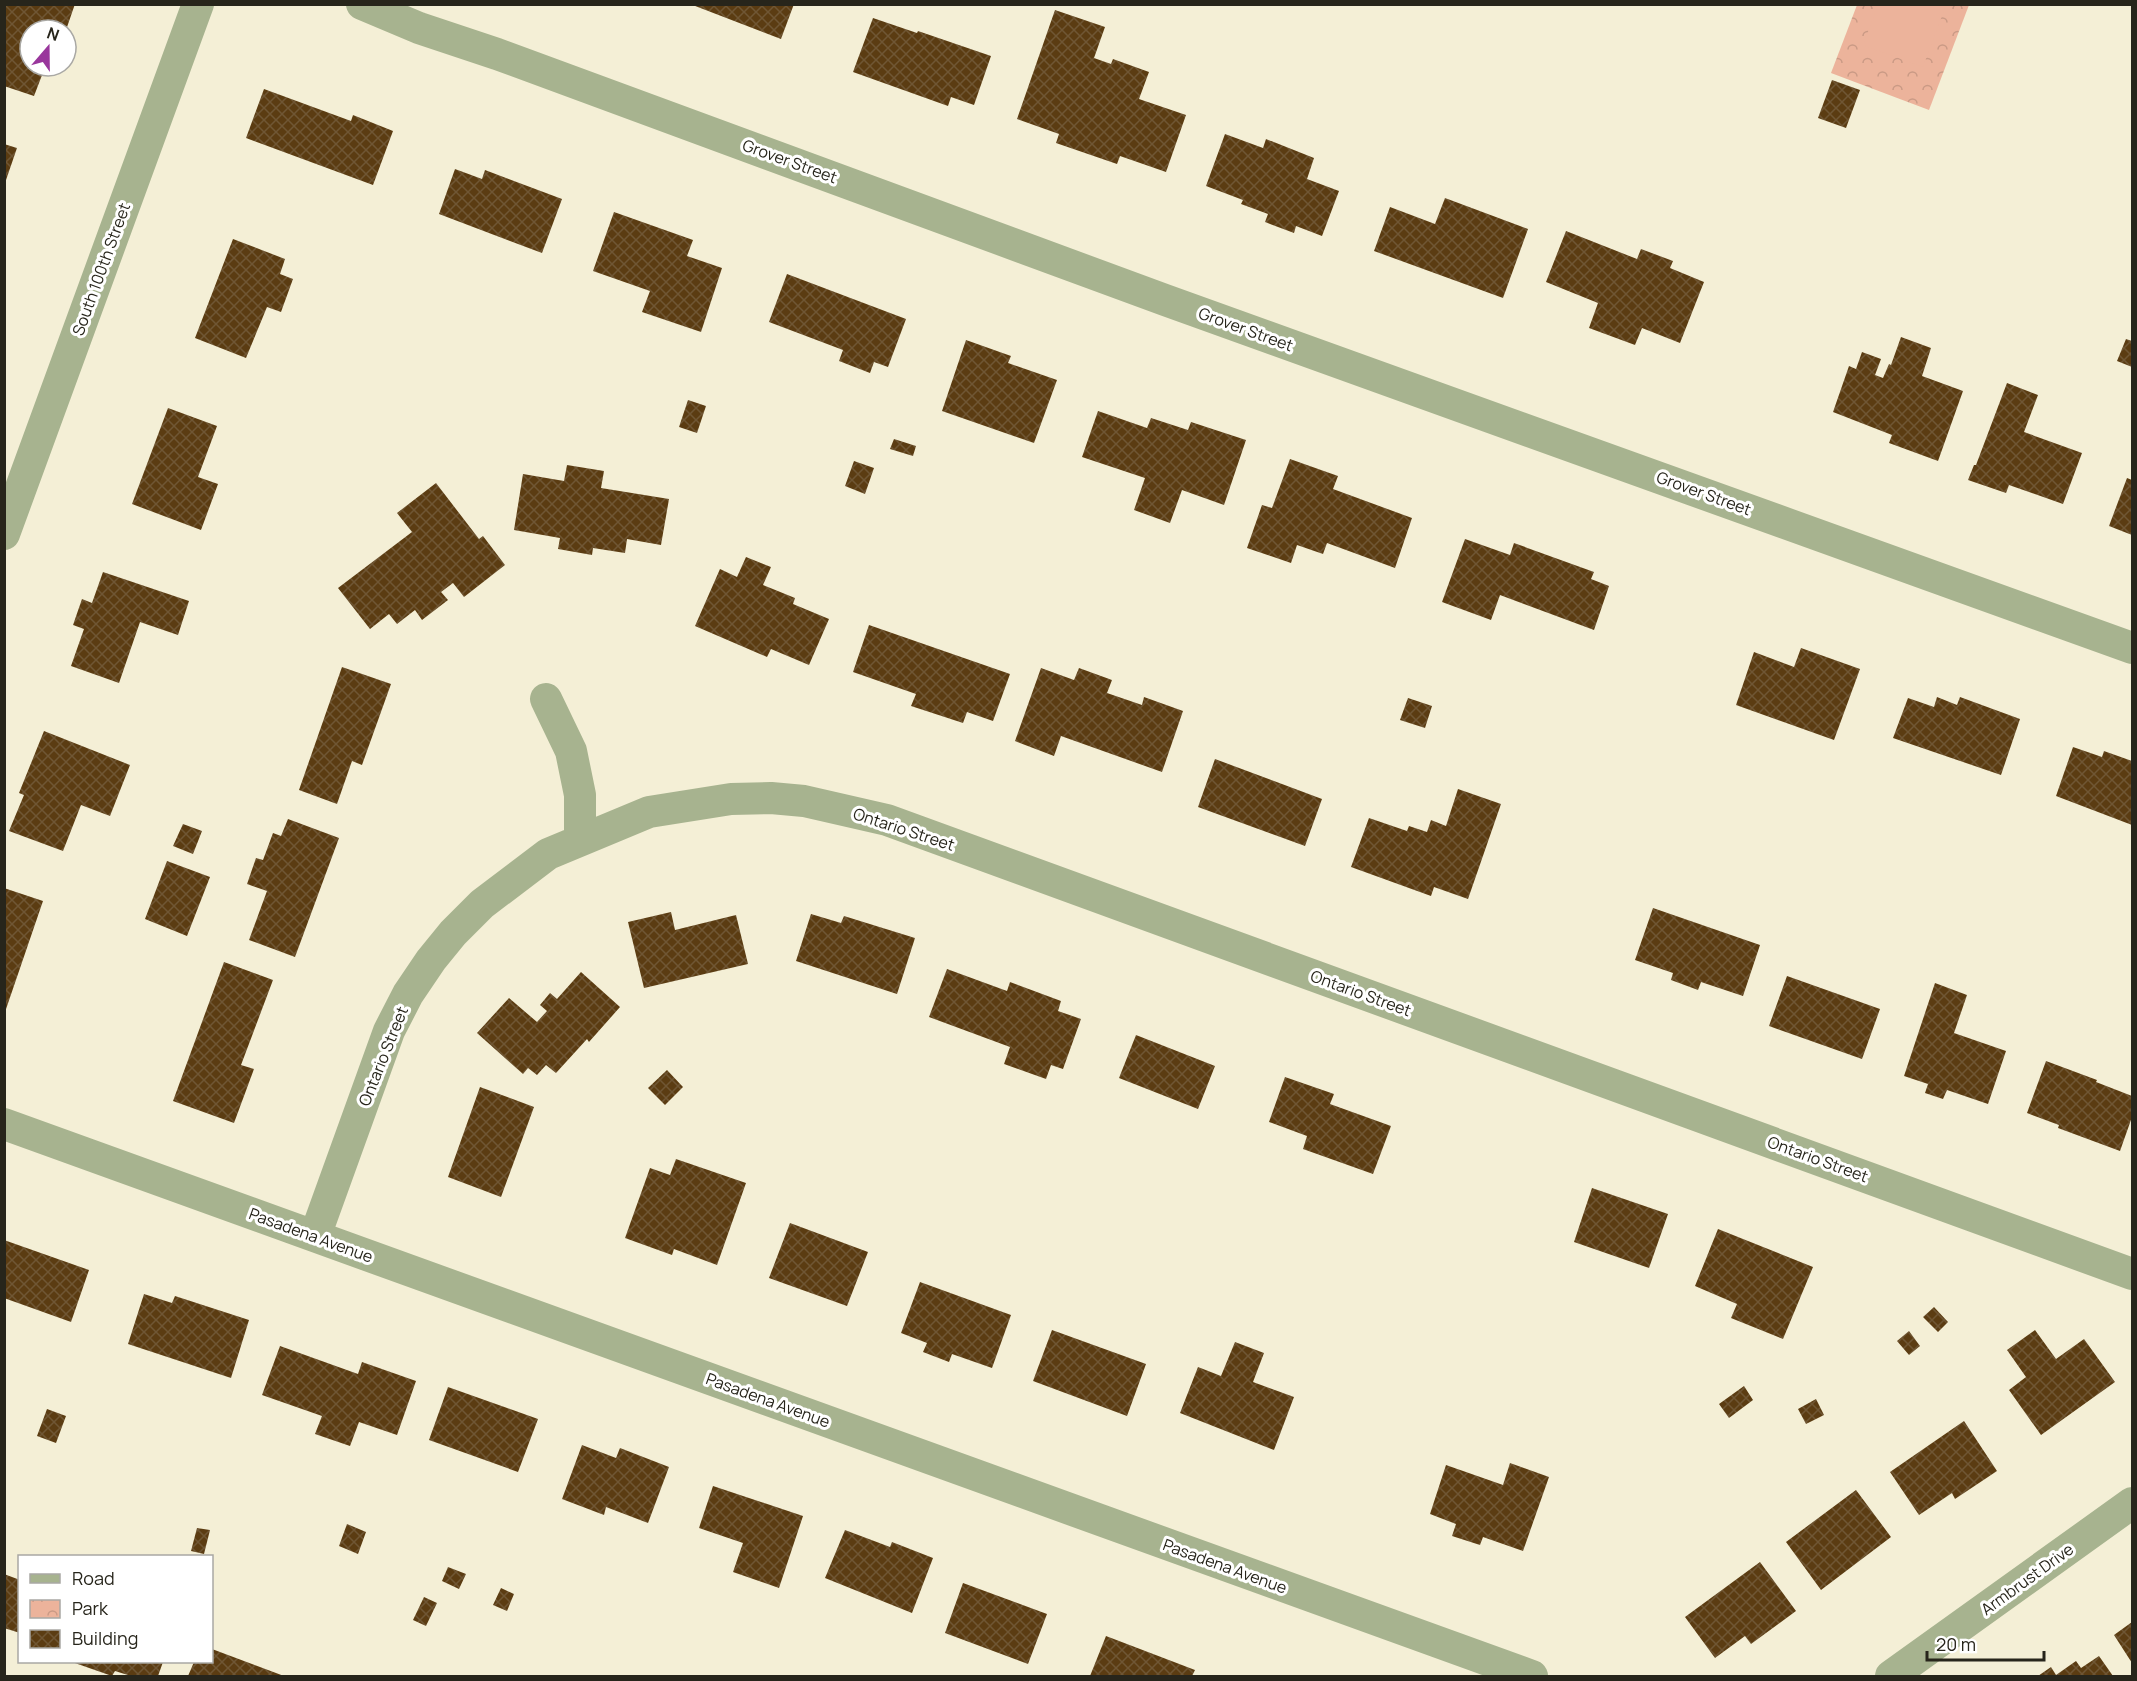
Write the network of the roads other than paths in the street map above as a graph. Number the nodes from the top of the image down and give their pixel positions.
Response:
1 (198, 4) edge
2 (365, 5) edge
3 (4, 534) edge
4 (2133, 648) edge
5 (546, 699) dead end
6 (580, 840) junction
7 (4, 1124) edge
8 (315, 1236) junction
9 (2133, 1274) edge
10 (2133, 1503) edge
11 (1532, 1677) edge
12 (1891, 1677) edge

1 - 3 street, South 100th Street
2 - 4 street, Grover Street
5 - 6 street
6 - 8 street, Ontario Street
6 - 9 street, Ontario Street
7 - 8 street, Pasadena Avenue
8 - 11 street, Pasadena Avenue
10 - 12 street, Armbrust Drive

